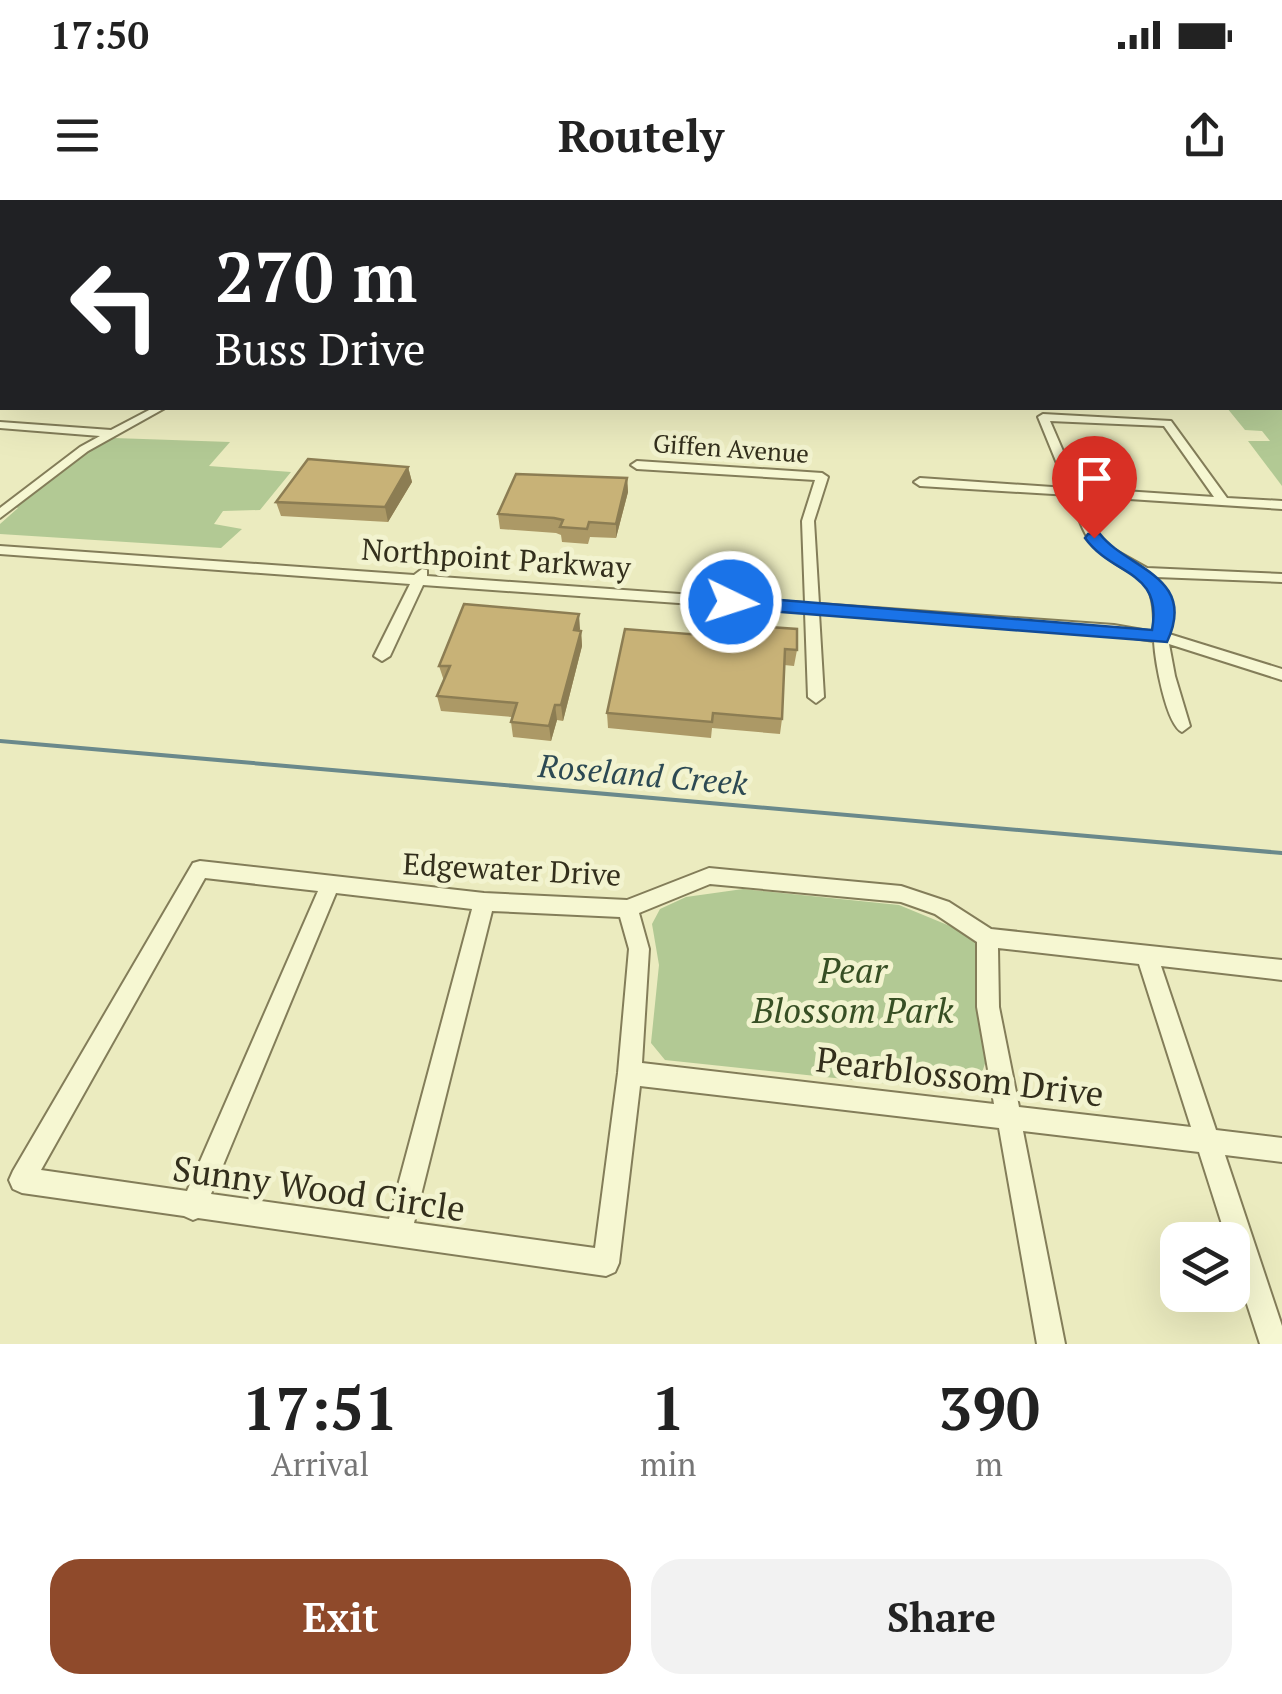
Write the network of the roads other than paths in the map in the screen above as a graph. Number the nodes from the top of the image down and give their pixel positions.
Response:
1 (141, 410) edge
2 (155, 410) edge
3 (0, 426) edge
4 (103, 432) junction
5 (637, 465) dead end
6 (920, 482) dead end
7 (1076, 492) junction
8 (0, 499) edge
9 (1223, 501) junction
10 (1282, 505) edge
11 (0, 514) edge
12 (0, 538) edge
13 (0, 550) edge
14 (1144, 572) junction
15 (420, 576) junction
16 (1282, 578) edge
17 (812, 602) junction
18 (1160, 632) junction
19 (382, 656) dead end
20 (1282, 663) edge
21 (1282, 675) edge
22 (816, 697) dead end
23 (1182, 726) dead end
24 (200, 869) joint
25 (330, 885) junction
26 (484, 902) junction
27 (628, 908) junction
28 (987, 938) junction
29 (1147, 956) junction
30 (1282, 970) edge
31 (630, 1074) junction
32 (1010, 1118) junction
33 (1207, 1140) junction
34 (1282, 1150) edge
35 (193, 1207) junction
36 (398, 1234) junction
37 (1051, 1344) edge
38 (1274, 1344) edge

1 - 4 street
2 - 4 street
3 - 4 street
4 - 8 street
4 - 11 street
5 - 17 street, Giffen Avenue
6 - 7 street
7 - 9 street
7 - 9 street
7 - 14 street
9 - 10 street
12 - 17 street, Northpoint Parkway
13 - 15 street, Northpoint Parkway
14 - 16 street
14 - 18 street
15 - 17 street, Northpoint Parkway
15 - 19 street
17 - 18 street, Northpoint Parkway
17 - 22 street
18 - 20 street, Northpoint Parkway
18 - 21 street, Northpoint Parkway
18 - 23 street
24 - 25 street, Edgewater Drive
24 - 35 street, Sunny Wood Circle
25 - 26 street, Edgewater Drive
25 - 35 street
26 - 27 street, Edgewater Drive
26 - 36 street
27 - 28 street, Edgewater Drive
27 - 31 street, Sunny Wood Circle
28 - 29 street, Edgewater Drive
28 - 32 street
29 - 30 street, Edgewater Drive
29 - 33 street
31 - 32 street, Pearblossom Drive
31 - 36 street, Sunny Wood Circle
32 - 33 street, Pearblossom Drive
32 - 37 street
33 - 34 street, Pearblossom Drive
33 - 38 street
35 - 36 street, Sunny Wood Circle

